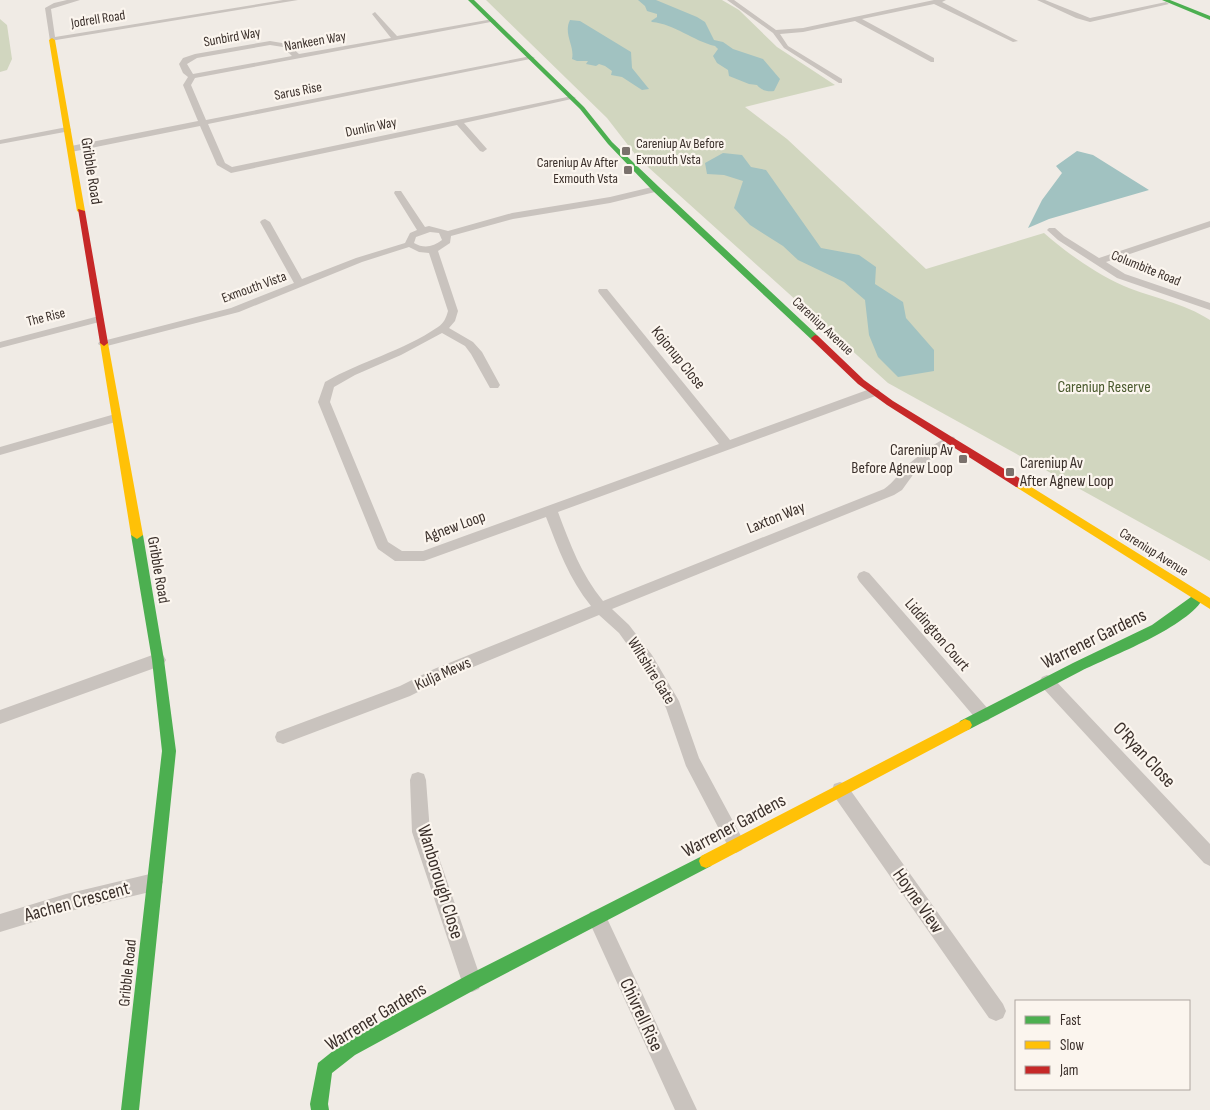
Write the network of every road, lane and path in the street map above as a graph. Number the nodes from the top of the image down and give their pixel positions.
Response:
1 (77, 0) edge
2 (295, 0) edge
3 (471, 0) edge
4 (730, 0) edge
5 (1040, 0) edge
6 (940, 1) edge
7 (1168, 2) edge
8 (375, 14) dead end
9 (1210, 16) edge
10 (857, 19) junction
11 (493, 21) junction
12 (775, 32) junction
13 (396, 39) junction
14 (52, 40) junction
15 (1015, 40) dead end
16 (297, 57) junction
17 (531, 58) junction
18 (931, 60) dead end
19 (192, 76) junction
20 (838, 81) dead end
21 (572, 98) junction
22 (459, 122) junction
23 (203, 123) junction
24 (67, 129) junction
25 (0, 142) edge
26 (71, 149) junction
27 (483, 149) dead end
28 (656, 189) junction
29 (398, 193) dead end
30 (264, 222) dead end
31 (1210, 224) edge
32 (422, 230) junction
33 (1052, 230) dead end
34 (446, 234) junction
35 (410, 244) junction
36 (433, 249) junction
37 (1097, 262) junction
38 (300, 285) junction
39 (603, 291) dead end
40 (1210, 306) edge
41 (99, 319) junction
42 (442, 329) junction
43 (0, 344) edge
44 (103, 344) junction
45 (494, 385) dead end
46 (874, 392) junction
47 (115, 418) junction
48 (950, 440) junction
49 (727, 445) junction
50 (0, 451) edge
51 (550, 509) junction
52 (864, 577) dead end
53 (1198, 597) junction
54 (1210, 604) edge
55 (601, 608) junction
56 (158, 660) junction
57 (1047, 682) junction
58 (984, 715) junction
59 (0, 718) edge
60 (283, 737) dead end
61 (418, 780) dead end
62 (840, 790) junction
63 (736, 844) junction
64 (1210, 857) edge
65 (154, 882) junction
66 (597, 919) junction
67 (0, 923) edge
68 (472, 982) junction
69 (996, 1011) dead end
70 (130, 1110) edge
71 (320, 1110) edge
72 (686, 1110) edge

1 - 14 street
2 - 14 street, Jodrell Road
3 - 11 street, Careniup Avenue
4 - 12 street
5 - 7 street
6 - 10 street
6 - 15 street
7 - 9 street
8 - 13 street
10 - 12 street
10 - 18 street
11 - 13 street, Nankeen Way
11 - 17 street, Careniup Avenue
12 - 20 street
13 - 16 street, Nankeen Way
14 - 24 street, Gribble Road
16 - 19 street, Nankeen Way
16 - 19 street, Sunbird Way
17 - 21 street, Careniup Avenue
17 - 23 street, Sarus Rise
19 - 23 street
21 - 22 street, Dunlin Way
21 - 28 street, Careniup Avenue
22 - 23 street, Dunlin Way
22 - 27 street
23 - 26 street, Sarus Rise
24 - 25 street
24 - 26 street, Gribble Road
26 - 41 street, Gribble Road
28 - 34 street
28 - 46 street, Careniup Avenue
29 - 32 street
30 - 38 street
31 - 37 street
32 - 34 street
32 - 35 street
33 - 37 street, Columbite Road
34 - 36 street
35 - 36 street
35 - 38 street, Exmouth Vista
36 - 42 street
37 - 40 street, Columbite Road
38 - 44 street, Exmouth Vista
39 - 49 street, Kojonup Close
41 - 43 street, The Rise
41 - 44 street, Gribble Road
42 - 45 street
42 - 51 street, Agnew Loop
44 - 47 street, Gribble Road
46 - 48 street, Careniup Avenue
46 - 49 street, Agnew Loop
47 - 50 street
47 - 56 street, Gribble Road
48 - 53 street, Careniup Avenue
48 - 55 street, Laxton Way
49 - 51 street, Agnew Loop
51 - 55 street, Wiltshire Gate
52 - 58 street, Liddington Court
53 - 54 street, Careniup Avenue
53 - 57 street, Warrener Gardens
55 - 60 street, Kulja Mews
55 - 63 street, Wiltshire Gate
56 - 59 street
56 - 65 street, Gribble Road
57 - 58 street, Warrener Gardens
57 - 64 street, O'Ryan Close
58 - 62 street, Warrener Gardens
61 - 68 street, Wanborough Close
62 - 63 street, Warrener Gardens
62 - 69 street, Hoyne View
63 - 66 street, Warrener Gardens
65 - 67 street, Aachen Crescent
65 - 70 street, Gribble Road
66 - 68 street, Warrener Gardens
66 - 72 street, Chivrell Rise
68 - 71 street, Warrener Gardens

